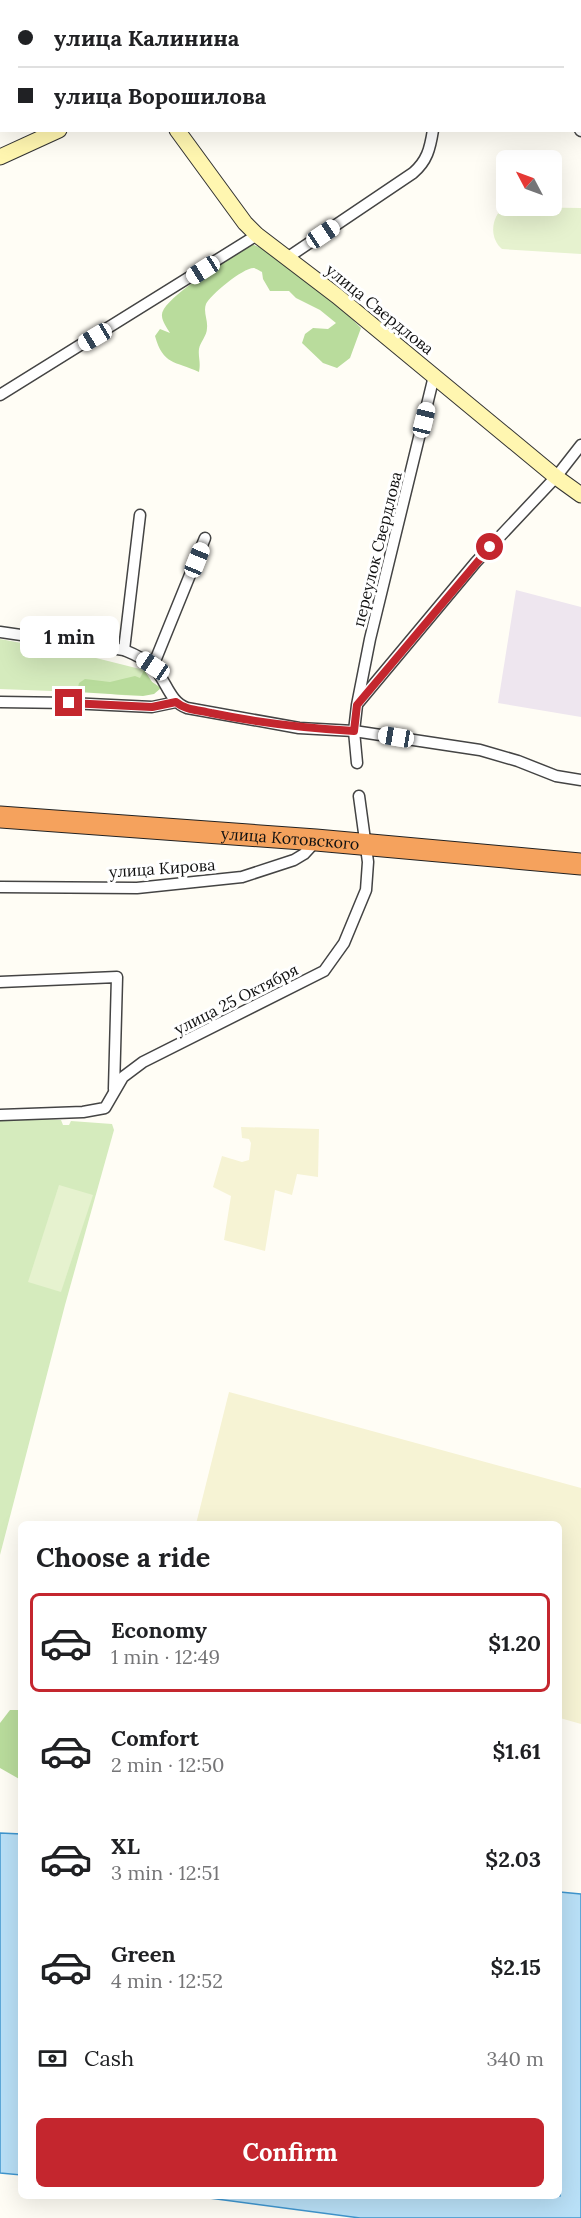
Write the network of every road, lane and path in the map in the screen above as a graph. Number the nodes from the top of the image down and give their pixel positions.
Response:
1 (55, 132) edge
2 (178, 132) edge
3 (433, 132) edge
4 (0, 157) edge
5 (257, 235) junction
6 (287, 258) junction
7 (434, 376) junction
8 (0, 395) edge
9 (581, 445) edge
10 (556, 477) junction
11 (581, 495) edge
12 (140, 515) dead end
13 (205, 538) dead end
14 (0, 632) edge
15 (124, 650) junction
16 (153, 666) junction
17 (0, 702) edge
18 (176, 702) junction
19 (357, 705) junction
20 (354, 731) junction
21 (357, 763) dead end
22 (581, 780) edge
23 (359, 796) dead end
24 (0, 817) edge
25 (316, 840) junction
26 (366, 844) junction
27 (581, 864) edge
28 (0, 887) edge
29 (0, 982) edge
30 (114, 1089) junction
31 (0, 1115) edge

1 - 4 street
2 - 5 street, улица Свердлова
3 - 6 street
5 - 6 street, улица Свердлова
5 - 8 street
6 - 7 street, улица Свердлова
7 - 10 street, улица Свердлова
7 - 19 street, переулок Свердлова
9 - 10 street
10 - 11 street, улица Свердлова
10 - 19 street
12 - 15 street
13 - 16 street
14 - 15 street
15 - 16 street
16 - 18 street
17 - 18 street
18 - 20 street
19 - 20 street, переулок Свердлова
20 - 21 street, переулок Свердлова
20 - 22 street
23 - 26 street, улица 25 Октября
24 - 25 highway, улица Котовского
25 - 26 highway, улица Котовского
25 - 28 street, улица Кирова
26 - 27 highway, улица Котовского
26 - 30 street, улица 25 Октября
29 - 30 street
30 - 31 street, улица 25 Октября

